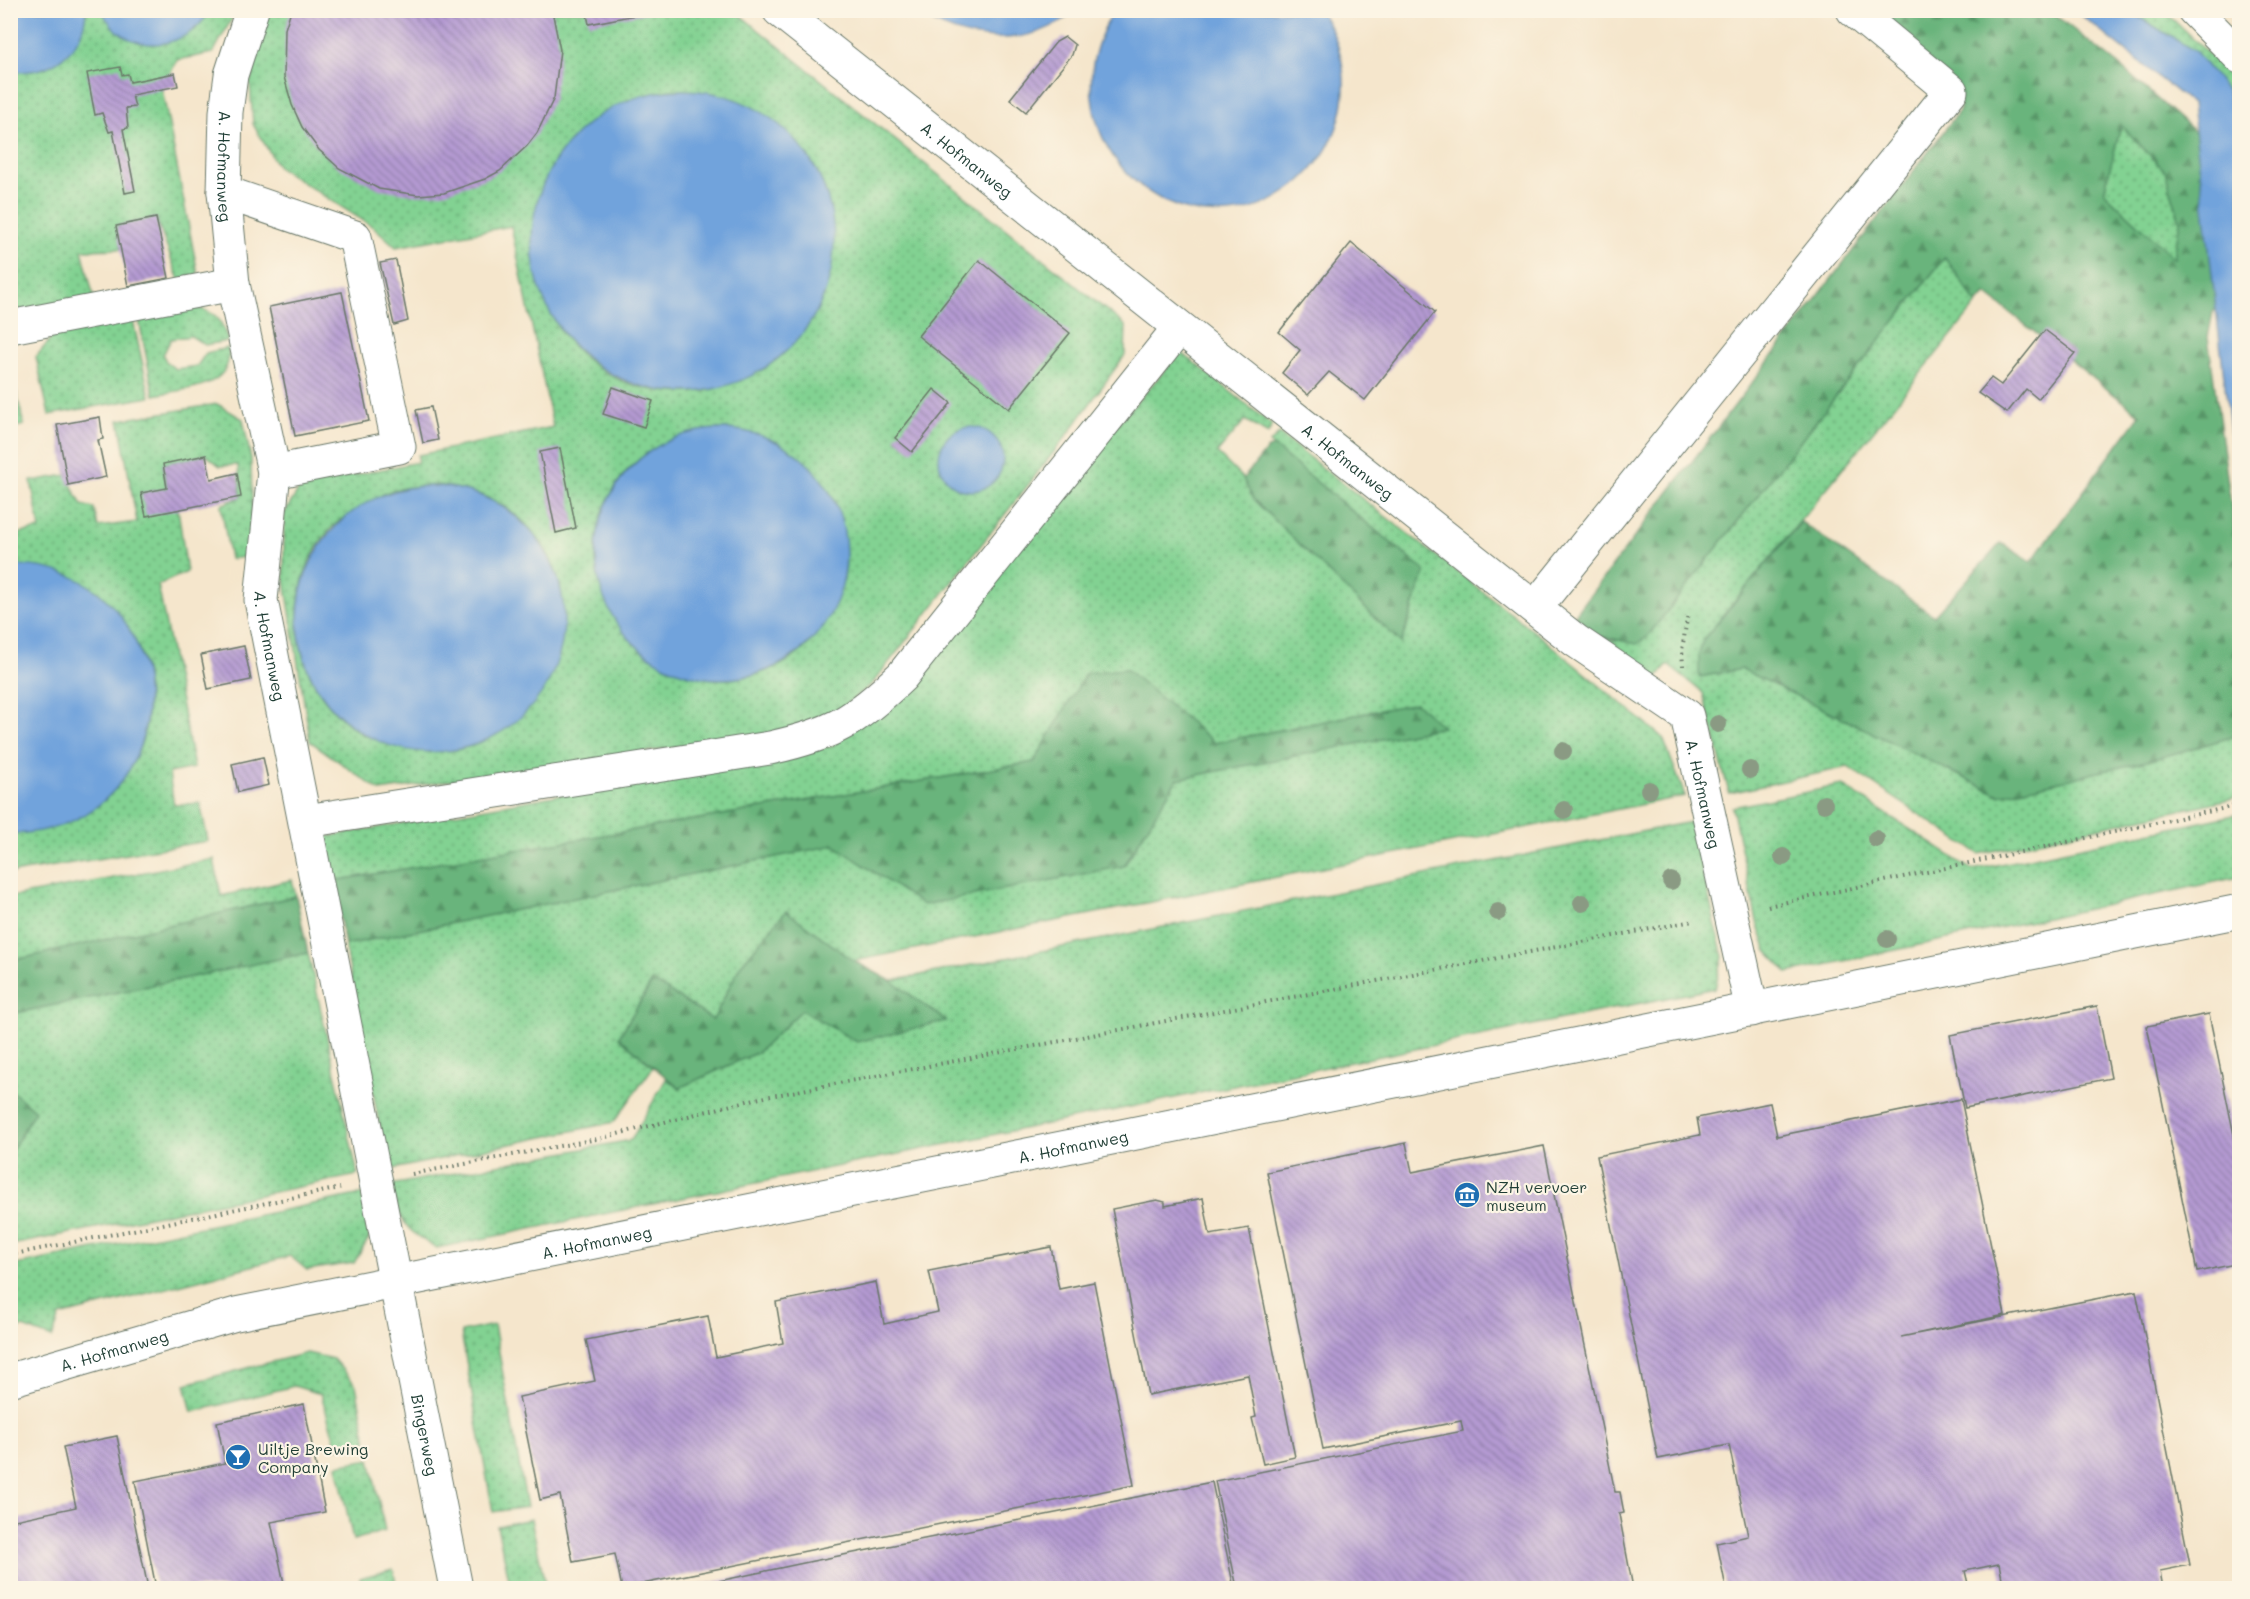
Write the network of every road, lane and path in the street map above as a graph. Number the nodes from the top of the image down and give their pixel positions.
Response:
1 (252, 10) edge
2 (779, 10) edge
3 (1853, 10) edge
4 (2194, 10) edge
5 (2240, 57) edge
6 (224, 192) junction
7 (233, 284) junction
8 (10, 327) edge
9 (1179, 328) junction
10 (274, 472) junction
11 (1535, 608) junction
12 (2240, 805) edge
13 (306, 821) junction
14 (2240, 911) edge
15 (1731, 914) junction
16 (1752, 1010) junction
17 (375, 1181) junction
18 (10, 1256) edge
19 (394, 1281) junction
20 (10, 1380) edge
21 (456, 1588) edge

1 - 6 street, A. Hofmanweg
2 - 9 street, A. Hofmanweg
3 - 11 street
4 - 5 street
6 - 7 street, A. Hofmanweg
6 - 10 street
7 - 8 street
7 - 10 street, A. Hofmanweg
9 - 11 street, A. Hofmanweg
9 - 13 street
10 - 13 street, A. Hofmanweg
11 - 15 street, A. Hofmanweg
12 - 15 path
13 - 17 street, A. Hofmanweg
14 - 16 street, A. Hofmanweg
15 - 16 street, A. Hofmanweg
15 - 17 path
16 - 19 street, A. Hofmanweg
17 - 18 path
17 - 19 street, A. Hofmanweg
19 - 20 street, A. Hofmanweg
19 - 21 street, Bingerweg

